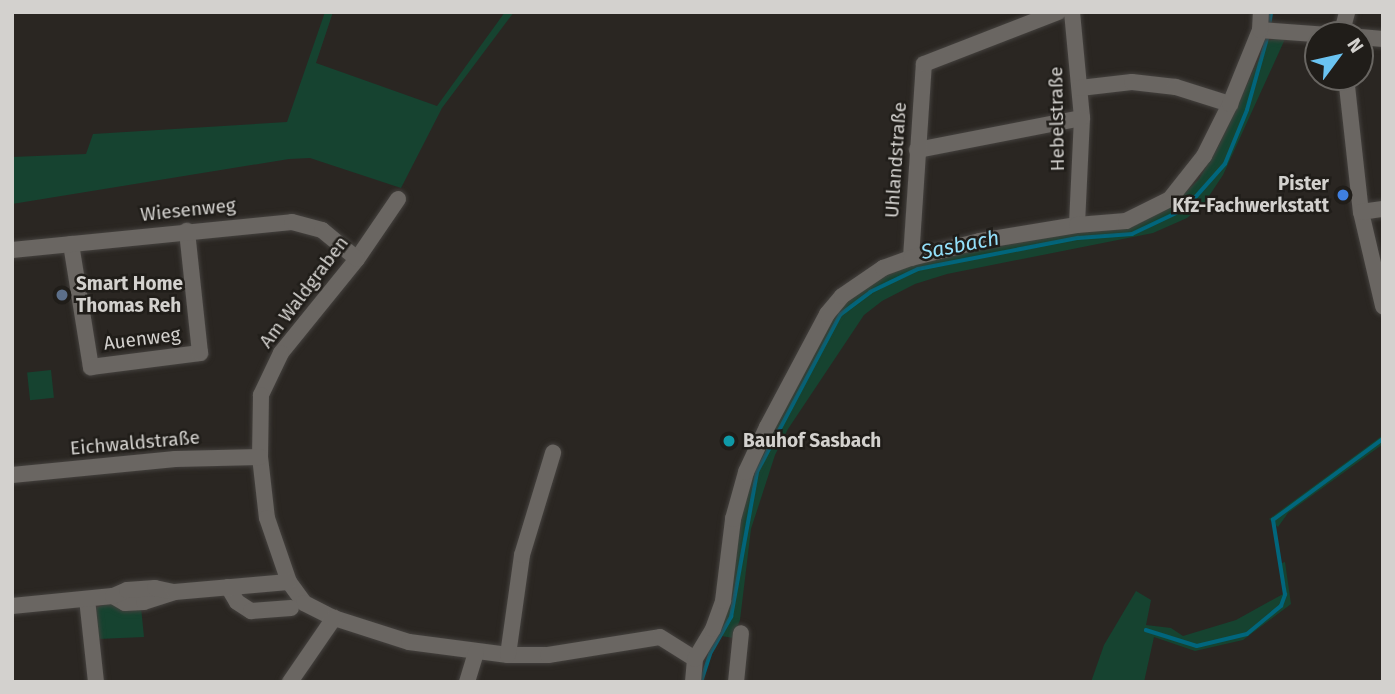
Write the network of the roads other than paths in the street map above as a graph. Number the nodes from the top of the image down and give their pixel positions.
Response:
1 (1058, 12) edge
2 (1072, 12) edge
3 (1261, 12) edge
4 (1269, 30) junction
5 (1304, 33) edge
6 (1080, 88) junction
7 (1348, 91) edge
8 (1230, 104) junction
9 (1082, 118) junction
10 (917, 150) junction
11 (398, 199) dead end
12 (1383, 209) edge
13 (1361, 212) junction
14 (1077, 225) junction
15 (187, 231) junction
16 (71, 244) junction
17 (12, 250) edge
18 (911, 258) junction
19 (357, 259) junction
20 (1383, 306) edge
21 (553, 453) dead end
22 (260, 457) junction
23 (12, 475) edge
24 (289, 582) junction
25 (228, 587) junction
26 (87, 599) junction
27 (12, 606) edge
28 (291, 608) dead end
29 (334, 618) junction
30 (741, 633) dead end
31 (475, 652) junction
32 (508, 655) junction
33 (695, 659) junction
34 (96, 682) edge
35 (290, 682) edge
36 (467, 682) edge
37 (694, 682) edge
38 (736, 682) edge

1 - 10 street, Uhlandstraße
2 - 6 street, Hebelstraße
3 - 4 street
4 - 5 street
4 - 8 street
6 - 8 street
6 - 9 street, Hebelstraße
7 - 13 street
8 - 14 street
9 - 10 street
9 - 14 street, Hebelstraße
10 - 18 street, Uhlandstraße
11 - 19 street, Am Waldgraben
12 - 13 street
13 - 20 street
14 - 18 street
15 - 16 street, Wiesenweg
15 - 16 street, Auenweg
15 - 19 street, Wiesenweg
16 - 17 street, Wiesenweg
18 - 33 street
19 - 22 street, Am Waldgraben
21 - 32 street
22 - 23 street, Eichwaldstraße
22 - 24 street, Am Waldgraben
24 - 25 street
24 - 29 street
25 - 26 street
25 - 28 street
26 - 27 street
26 - 34 street
29 - 31 street
29 - 35 street
30 - 38 street
31 - 32 street
31 - 36 street
32 - 33 street
33 - 37 street

